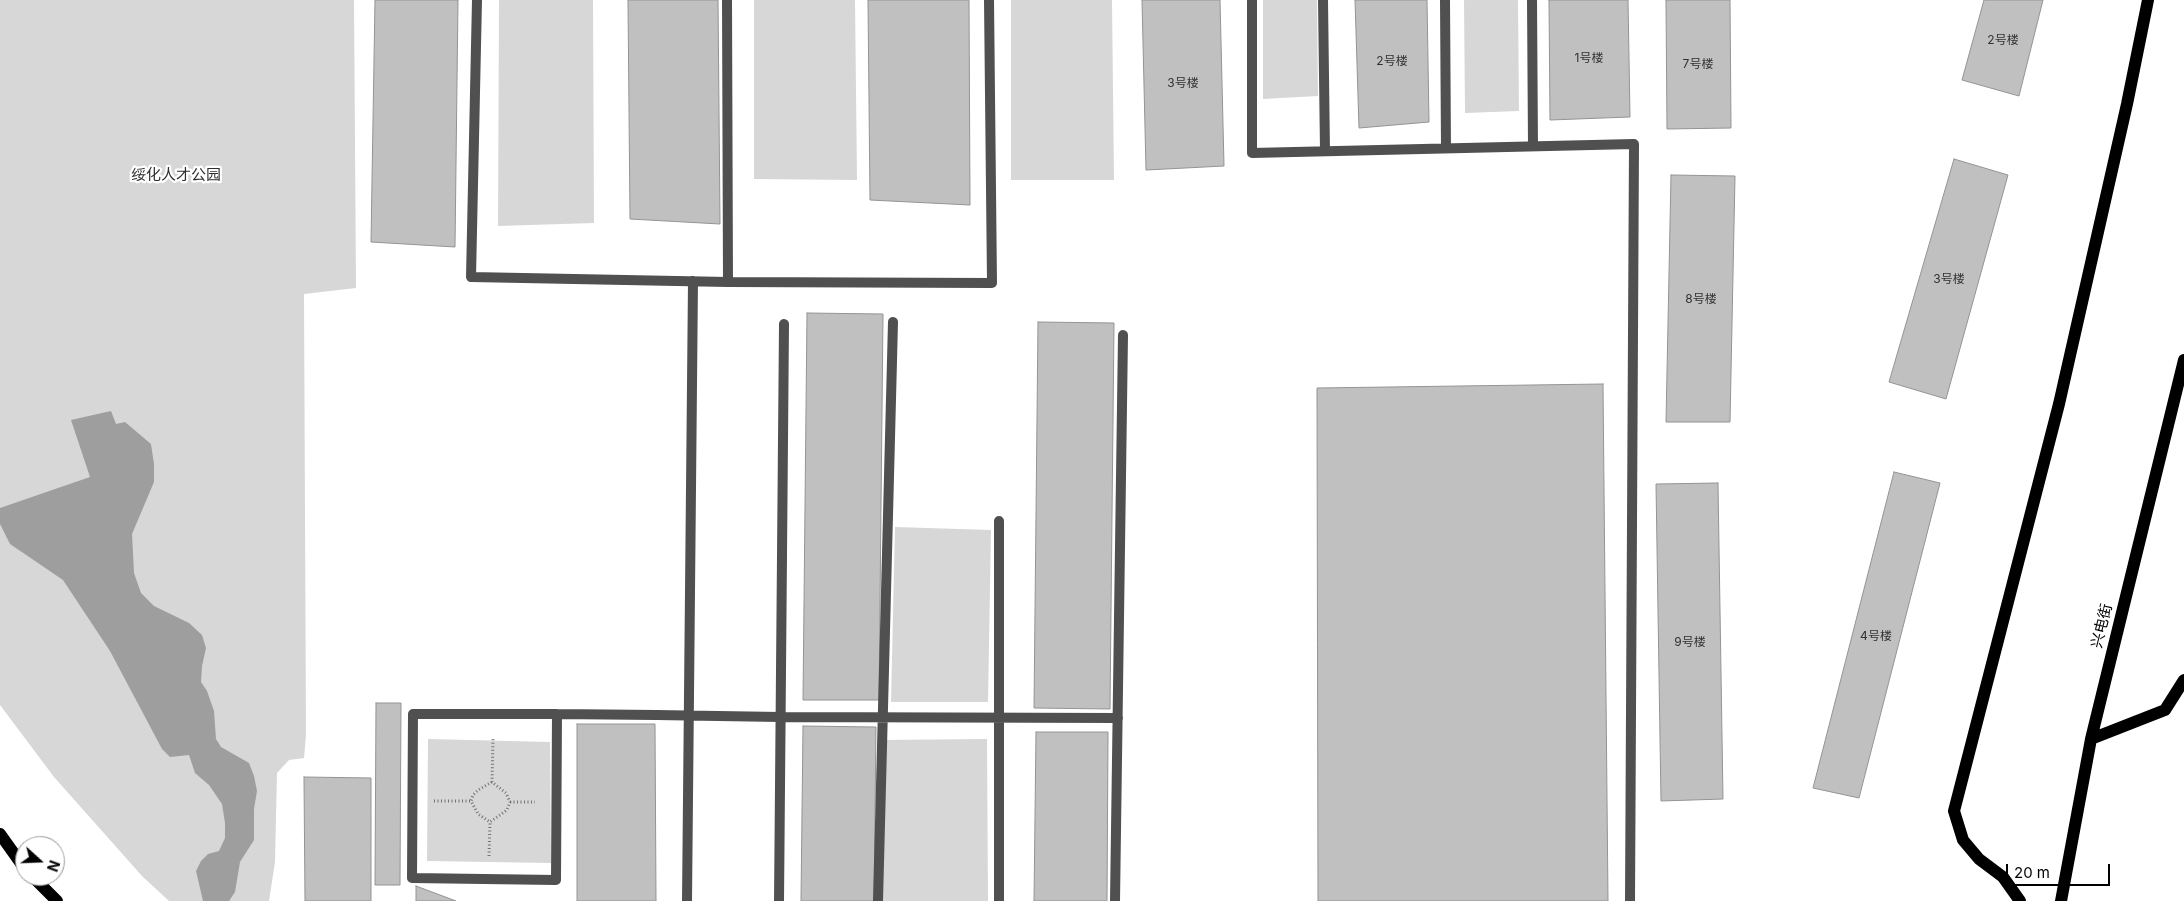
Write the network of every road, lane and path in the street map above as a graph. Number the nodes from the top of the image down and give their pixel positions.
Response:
1 (477, 0) edge
2 (727, 0) edge
3 (989, 0) edge
4 (1252, 0) edge
5 (1323, 0) edge
6 (1445, 0) edge
7 (1532, 0) edge
8 (2148, 0) edge
9 (1533, 146) junction
10 (1446, 148) junction
11 (1325, 151) junction
12 (693, 281) junction
13 (728, 282) junction
14 (893, 322) dead end
15 (784, 324) dead end
16 (1123, 335) dead end
17 (2184, 360) edge
18 (999, 521) dead end
19 (2184, 680) edge
20 (494, 714) junction
21 (557, 714) junction
22 (688, 716) junction
23 (780, 717) junction
24 (882, 718) junction
25 (1000, 718) junction
26 (1118, 718) junction
27 (2091, 739) junction
28 (492, 782) junction
29 (412, 801) junction
30 (471, 801) junction
31 (490, 822) junction
32 (0, 834) edge
33 (15, 855) edge
34 (489, 879) junction
35 (42, 886) edge
36 (58, 901) edge
37 (687, 901) edge
38 (779, 901) edge
39 (878, 901) edge
40 (999, 901) edge
41 (1115, 901) edge
42 (1630, 901) edge
43 (2020, 901) edge
44 (2061, 901) edge

1 - 12 street
2 - 13 street
3 - 13 street
4 - 11 street
5 - 11 street
6 - 10 street
7 - 9 street
8 - 43 main road
9 - 10 street
9 - 42 street
10 - 11 street
12 - 13 street
12 - 22 street
14 - 24 street
15 - 23 street
16 - 26 street
17 - 27 main road, 兴电街
18 - 25 street
19 - 27 main road
20 - 21 street
20 - 28 path
20 - 29 street
21 - 22 street
21 - 34 street
22 - 23 street
22 - 37 street
23 - 24 street
23 - 38 street
24 - 25 street
24 - 39 street
25 - 26 street
25 - 40 street
26 - 41 street
27 - 44 main road, 兴电街
28 - 30 path
28 - 31 path
29 - 30 path
29 - 34 street
30 - 31 path
31 - 34 path
32 - 33 main road
35 - 36 main road

